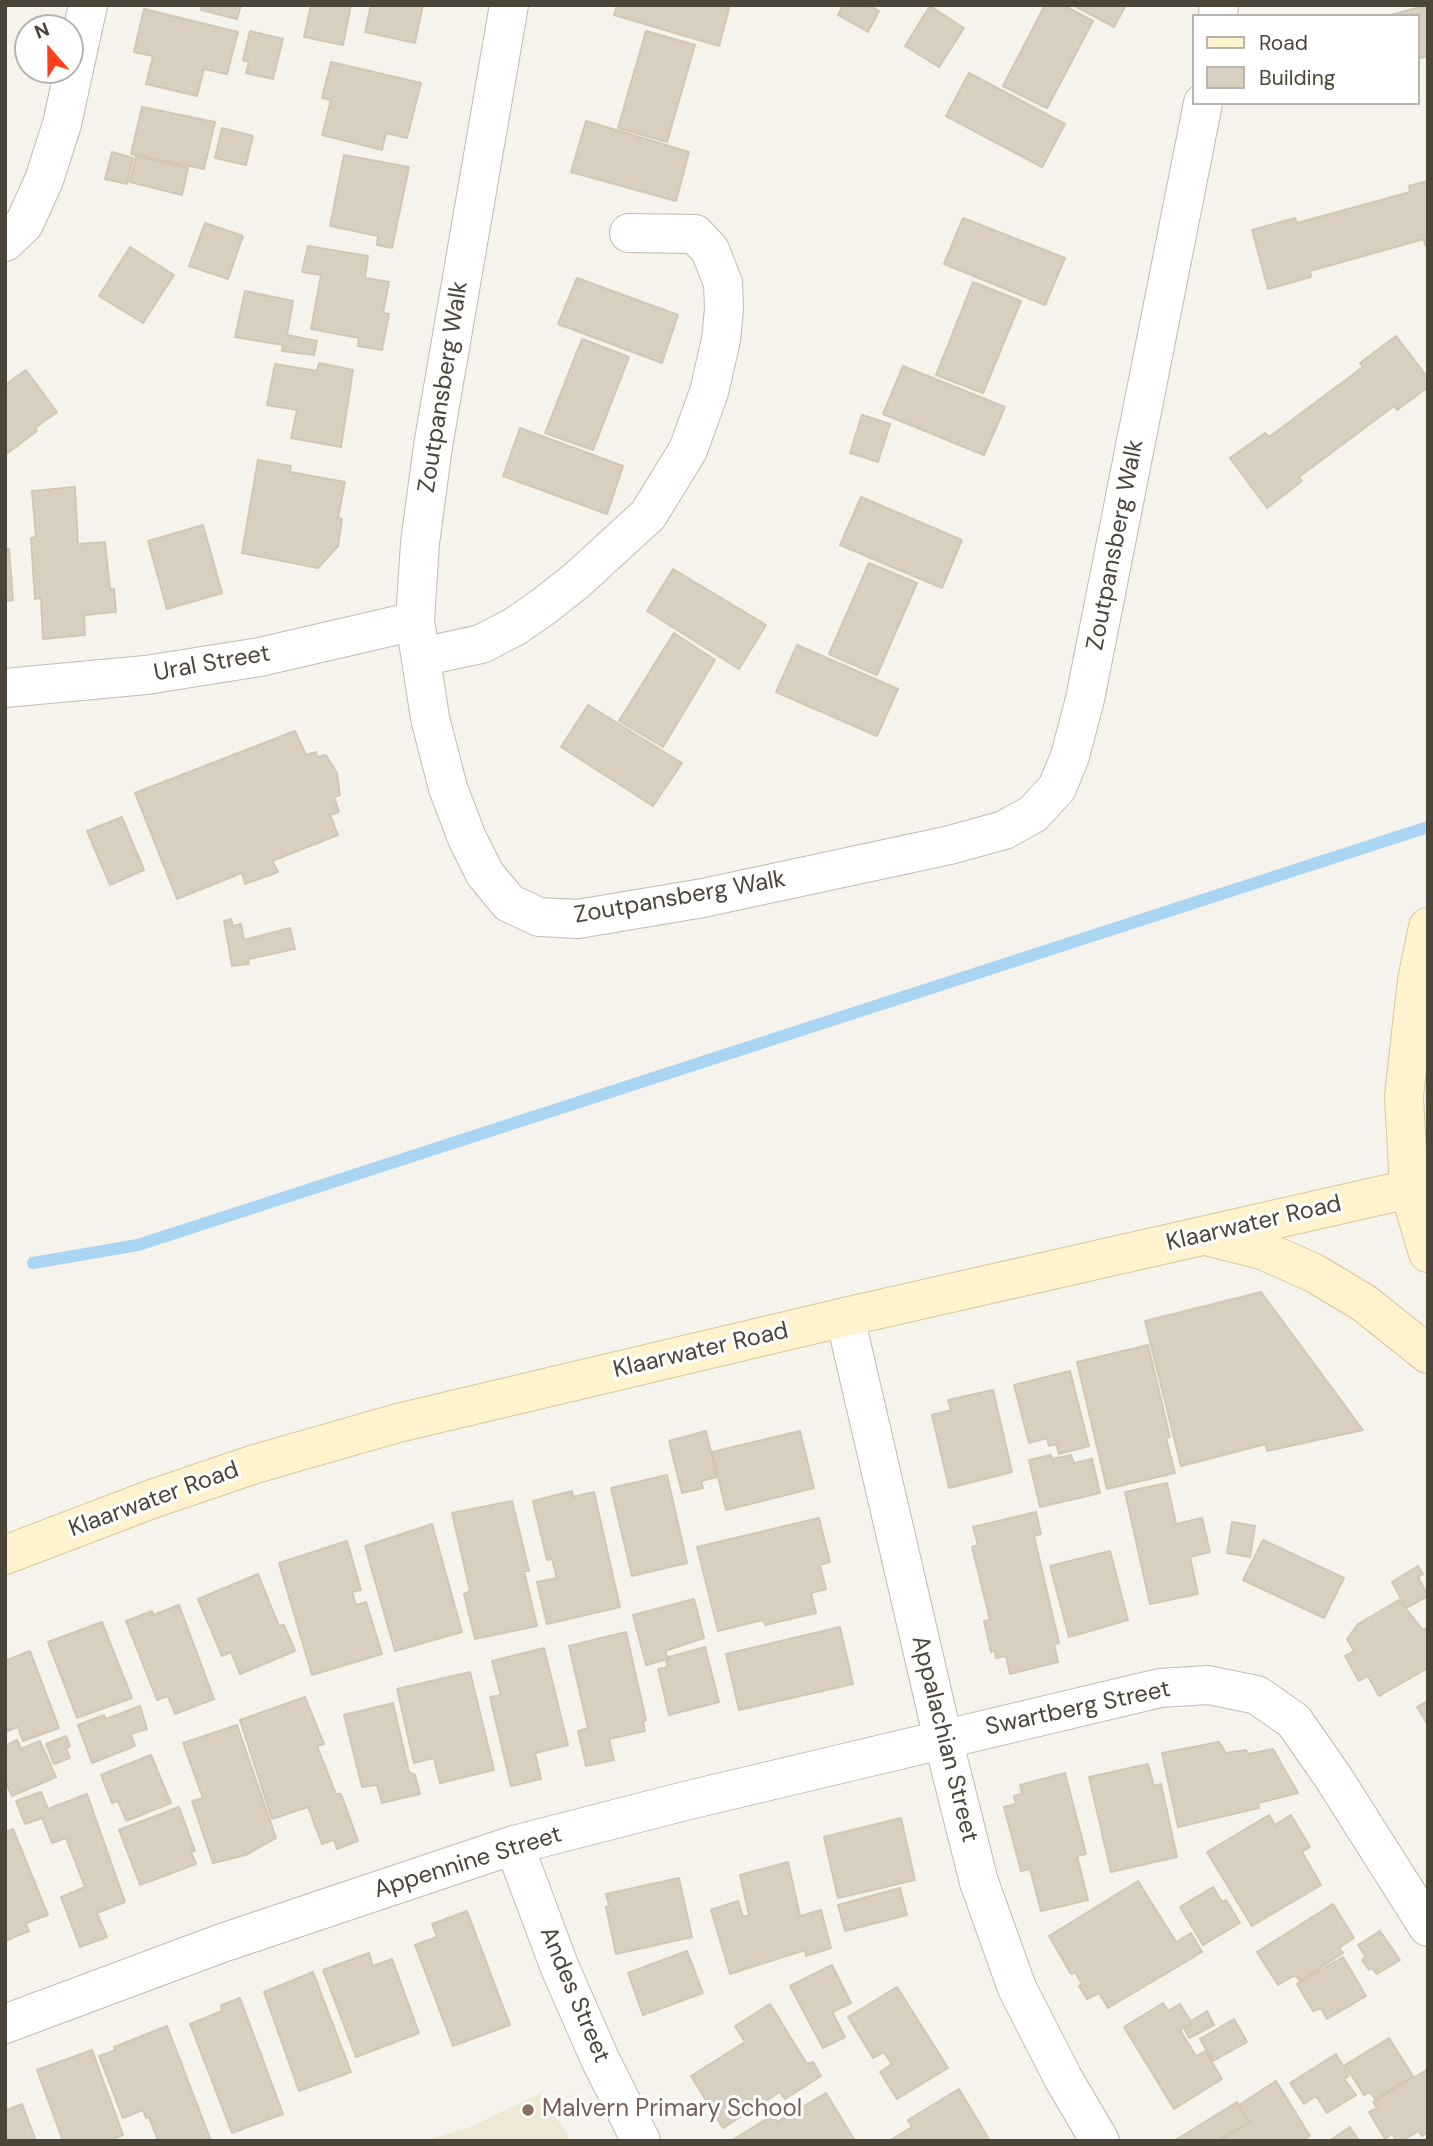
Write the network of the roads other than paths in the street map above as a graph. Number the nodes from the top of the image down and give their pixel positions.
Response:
1 (88, 5) edge
2 (509, 5) edge
3 (1203, 105) edge
4 (629, 233) dead end
5 (5, 242) edge
6 (418, 639) junction
7 (5, 688) edge
8 (1428, 927) edge
9 (1409, 1189) junction
10 (1205, 1236) junction
11 (1428, 1253) edge
12 (845, 1317) junction
13 (1428, 1354) edge
14 (5, 1555) edge
15 (943, 1740) junction
16 (514, 1846) junction
17 (1428, 1927) edge
18 (5, 2024) edge
19 (640, 2141) edge
20 (1100, 2141) edge

1 - 5 street
2 - 6 street, Zoutpansberg Walk
3 - 6 street, Zoutpansberg Walk
4 - 6 street, Ural Street
6 - 7 street, Ural Street
8 - 9 street
9 - 10 street, Klaarwater Road
9 - 11 street
10 - 12 street, Klaarwater Road
10 - 13 street
12 - 14 street, Klaarwater Road
12 - 15 street, Appalachian Street
15 - 16 street, Appennine Street
15 - 17 street, Swartberg Street
15 - 20 street, Appalachian Street
16 - 18 street, Appennine Street
16 - 19 street, Andes Street

